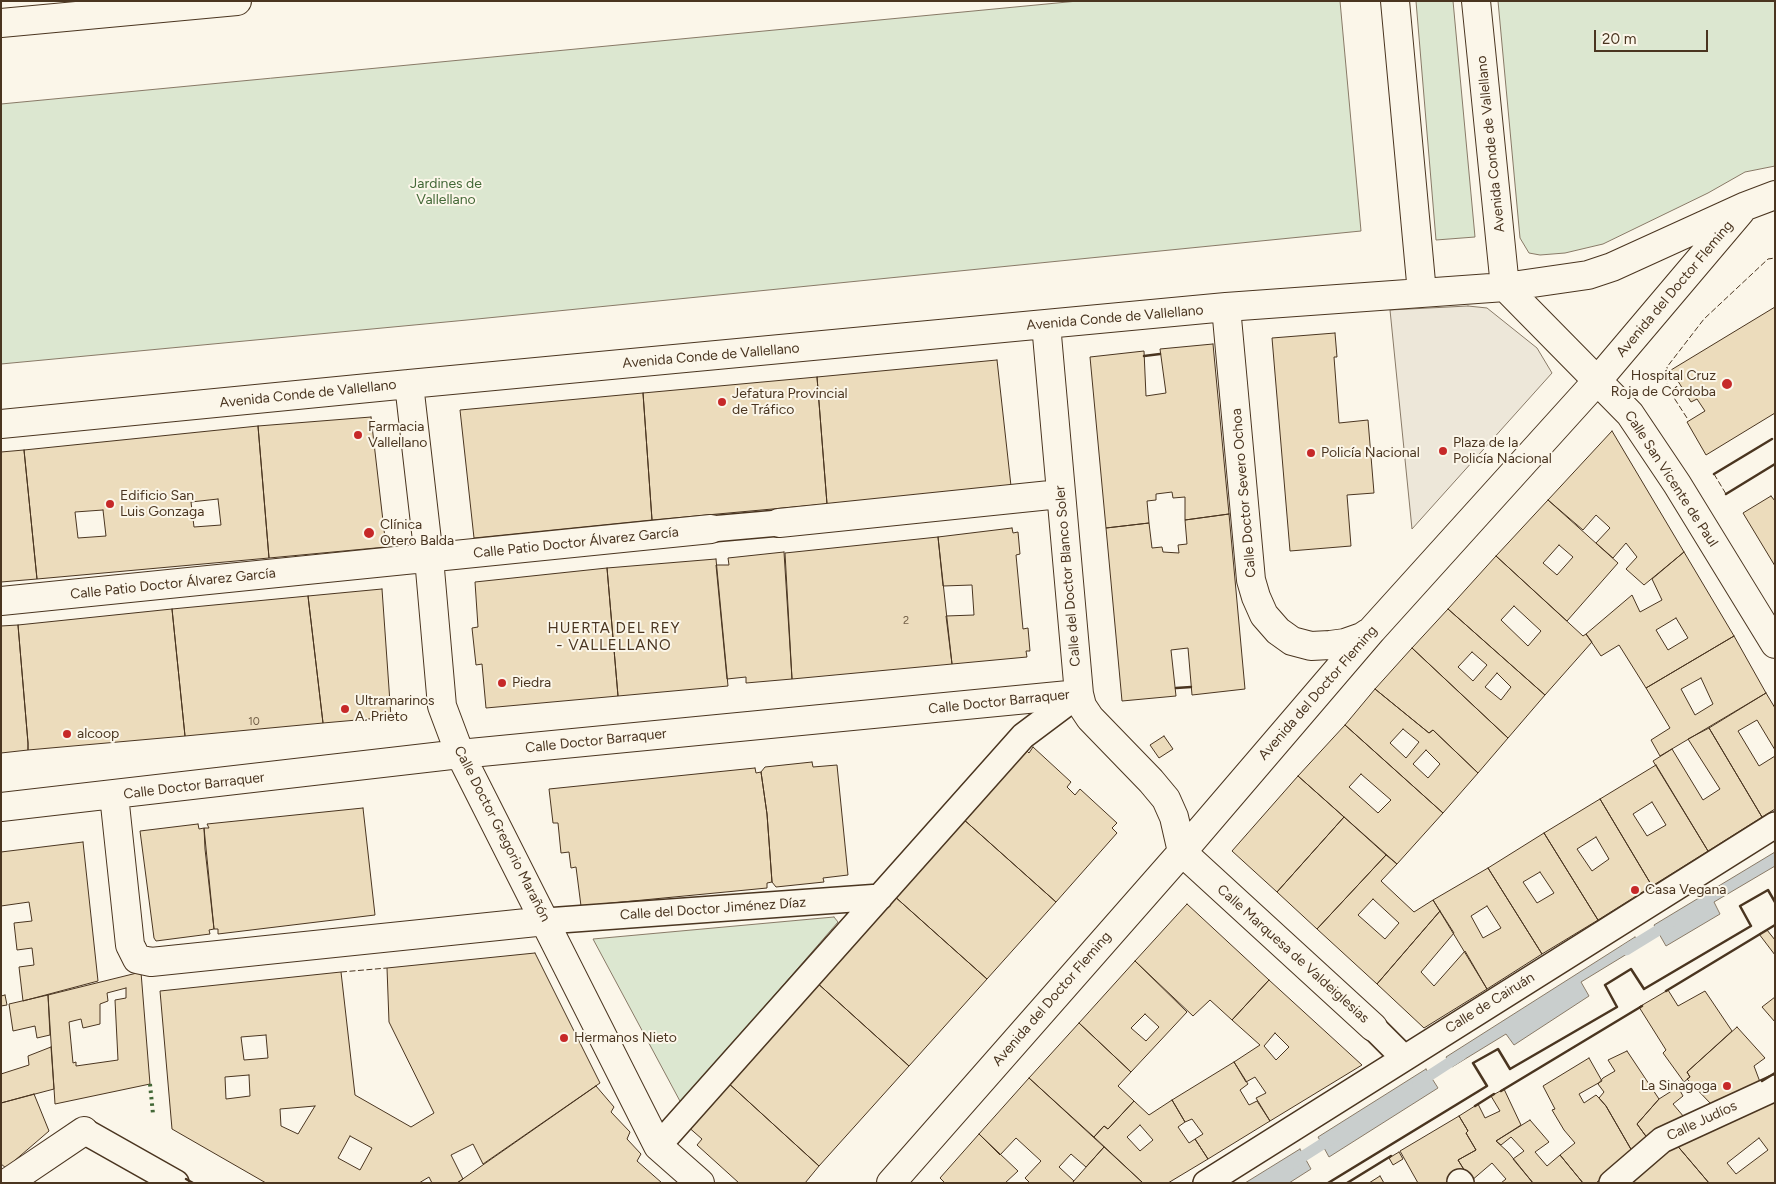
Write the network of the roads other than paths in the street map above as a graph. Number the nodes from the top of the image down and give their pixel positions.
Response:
1 (237, 1) edge
2 (1395, 1) edge
3 (1476, 1) edge
4 (1, 22) edge
5 (1775, 195) edge
6 (1746, 206) junction
7 (1505, 287) junction
8 (1422, 293) junction
9 (1226, 307) junction
10 (1046, 324) junction
11 (1597, 381) junction
12 (409, 384) junction
13 (1, 424) edge
14 (1060, 494) junction
15 (779, 523) joint
16 (712, 529) joint
17 (428, 558) junction
18 (1, 601) edge
19 (1372, 630) junction
20 (1775, 644) edge
21 (1079, 694) junction
22 (460, 754) junction
23 (114, 795) junction
24 (1, 807) edge
25 (1775, 825) edge
26 (1182, 852) junction
27 (880, 897) junction
28 (546, 921) junction
29 (1373, 1027) joint
30 (1404, 1058) junction
31 (1775, 1088) edge
32 (84, 1131) joint
33 (658, 1146) junction
34 (898, 1180) edge
35 (7, 1183) edge
36 (176, 1183) edge
37 (700, 1183) edge
38 (1206, 1183) edge
39 (1612, 1183) edge

1 - 4 street
2 - 8 street
3 - 7 street, Avenida Conde de Vallellano
5 - 6 street, Avenida Conde de Vallellano
6 - 7 street, Avenida Conde de Vallellano
6 - 11 street, Avenida del Doctor Fleming
7 - 8 street, Avenida Conde de Vallellano
7 - 11 street, Calle San Vicente de Paul
8 - 9 street, Avenida Conde de Vallellano
9 - 10 street, Avenida Conde de Vallellano
9 - 19 street, Calle Doctor Severo Ochoa
10 - 12 street, Avenida Conde de Vallellano
10 - 14 street, Calle del Doctor Blanco Soler
11 - 19 street, Avenida del Doctor Fleming
11 - 20 street, Calle San Vicente de Paul
12 - 13 street, Avenida Conde de Vallellano
12 - 17 street, Calle Doctor Gregorio Marañón
14 - 15 street, Calle Patio Doctor Álvarez García
14 - 21 street, Calle del Doctor Blanco Soler
15 - 16 street, Calle Patio Doctor Álvarez García
16 - 17 street, Calle Patio Doctor Álvarez García
17 - 18 street, Calle Patio Doctor Álvarez García
17 - 22 street, Calle Doctor Gregorio Marañón
19 - 26 street, Avenida del Doctor Fleming
21 - 22 street, Calle Doctor Barraquer
21 - 26 street, Calle del Doctor Blanco Soler
21 - 27 street
22 - 23 street, Calle Doctor Barraquer
22 - 28 street, Calle Doctor Gregorio Marañón
23 - 24 street, Calle Doctor Barraquer
23 - 28 street, Calle Doctor Barraquer
25 - 30 street, Calle de Cairuán
26 - 29 street, Calle Marquesa de Valdeiglesias
26 - 34 street, Avenida del Doctor Fleming
27 - 28 street, Calle del Doctor Jiménez Díaz
27 - 33 street
28 - 33 street, Calle Doctor Gregorio Marañón
29 - 30 street, Calle Marquesa de Valdeiglesias
30 - 38 street, Calle de Cairuán
31 - 39 street, Calle Judíos
32 - 35 street
32 - 36 street
33 - 37 street, Calle Doctor Gregorio Marañón

